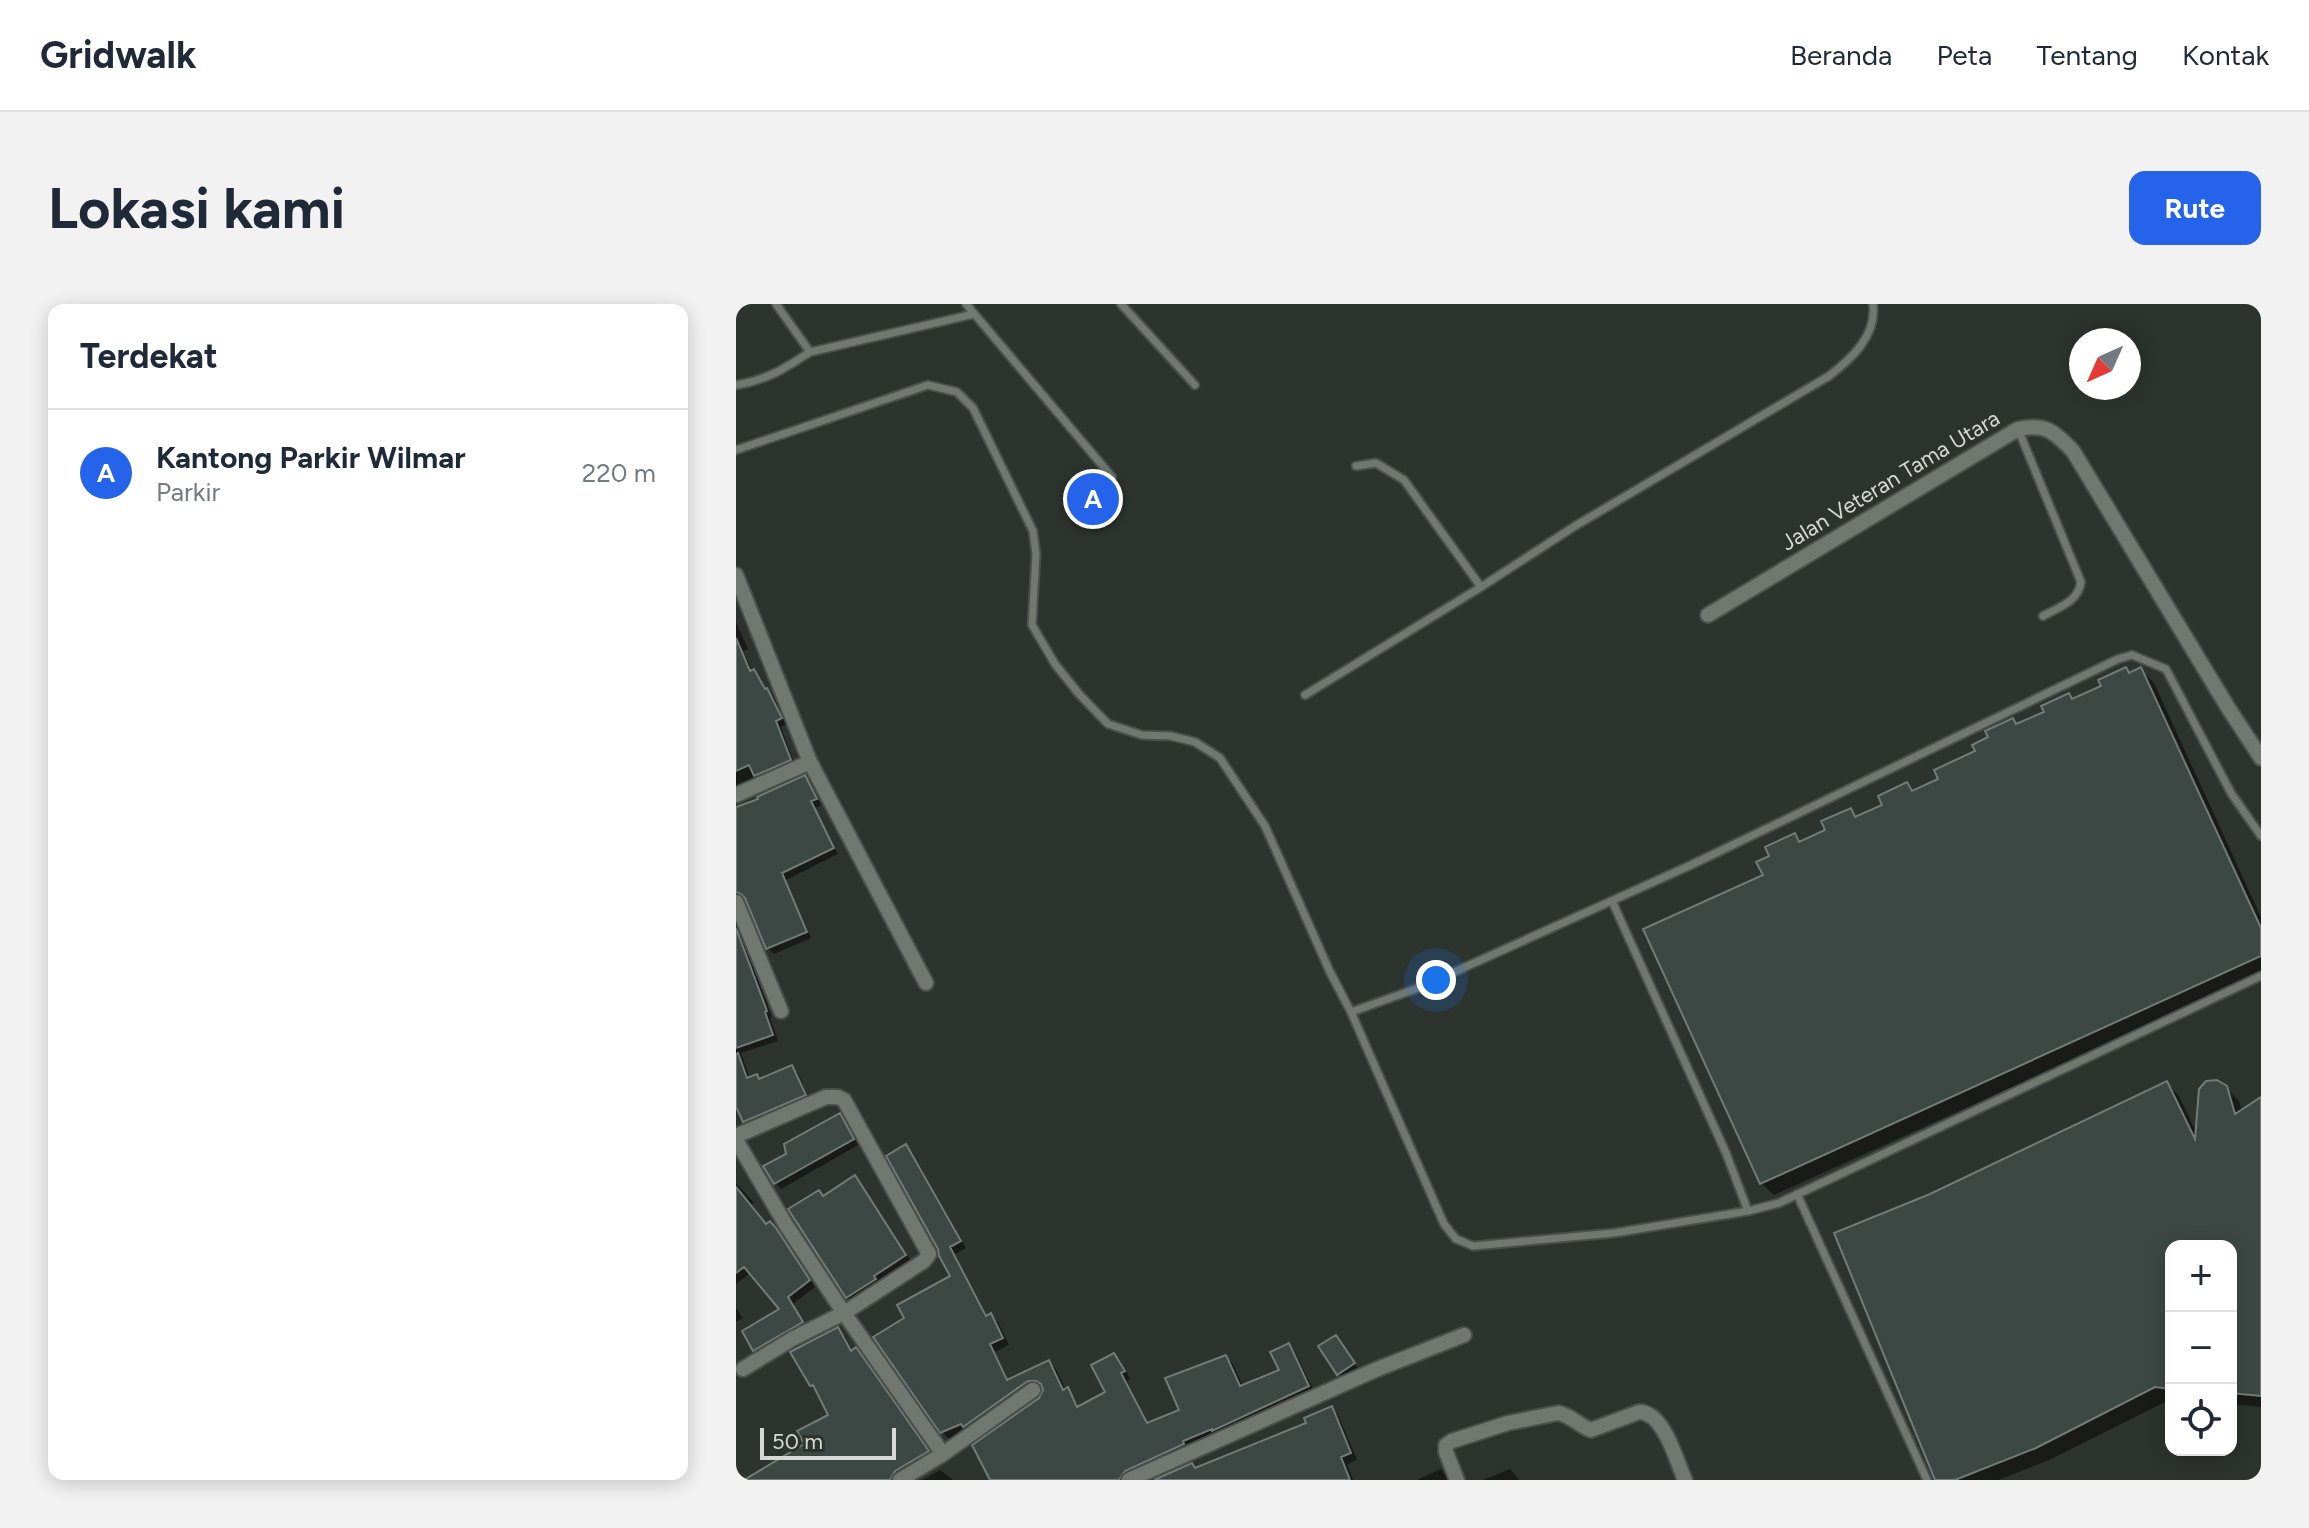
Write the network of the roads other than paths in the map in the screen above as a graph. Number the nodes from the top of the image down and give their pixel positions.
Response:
1 (776, 304) edge
2 (966, 304) edge
3 (1121, 304) edge
4 (1873, 304) edge
5 (974, 314) junction
6 (810, 352) junction
7 (736, 385) edge
8 (1195, 385) dead end
9 (2018, 429) junction
10 (736, 450) edge
11 (1356, 466) dead end
12 (1112, 477) dead end
13 (736, 575) edge
14 (1481, 587) junction
15 (1708, 615) dead end
16 (2043, 616) dead end
17 (1305, 695) dead end
18 (2261, 758) edge
19 (810, 762) junction
20 (736, 795) edge
21 (2261, 836) edge
22 (1612, 901) junction
23 (736, 902) edge
24 (2261, 976) edge
25 (926, 983) dead end
26 (781, 1011) dead end
27 (1351, 1012) junction
28 (736, 1138) edge
29 (1797, 1194) junction
30 (1748, 1211) junction
31 (844, 1313) junction
32 (1464, 1335) dead end
33 (743, 1369) dead end
34 (1033, 1390) dead end
35 (943, 1454) junction
36 (900, 1480) edge
37 (1130, 1480) edge
38 (1457, 1480) edge
39 (1685, 1480) edge
40 (1927, 1480) edge

1 - 6 lane
2 - 5 lane
3 - 8 lane
4 - 14 lane
5 - 6 lane
5 - 12 lane
6 - 7 lane
9 - 15 street, Jalan Veteran Tama Utara
9 - 16 lane
9 - 18 street, Jalan Veteran Tama Utara
10 - 27 lane
11 - 14 lane
13 - 19 street
14 - 17 lane
19 - 20 street
19 - 25 street
21 - 22 lane
22 - 27 lane
22 - 30 lane
23 - 26 street
24 - 29 lane
27 - 30 lane
28 - 31 street
28 - 31 street
29 - 30 lane
29 - 40 lane
31 - 33 street
31 - 35 street
32 - 37 street
34 - 35 street
35 - 36 street
38 - 39 street

